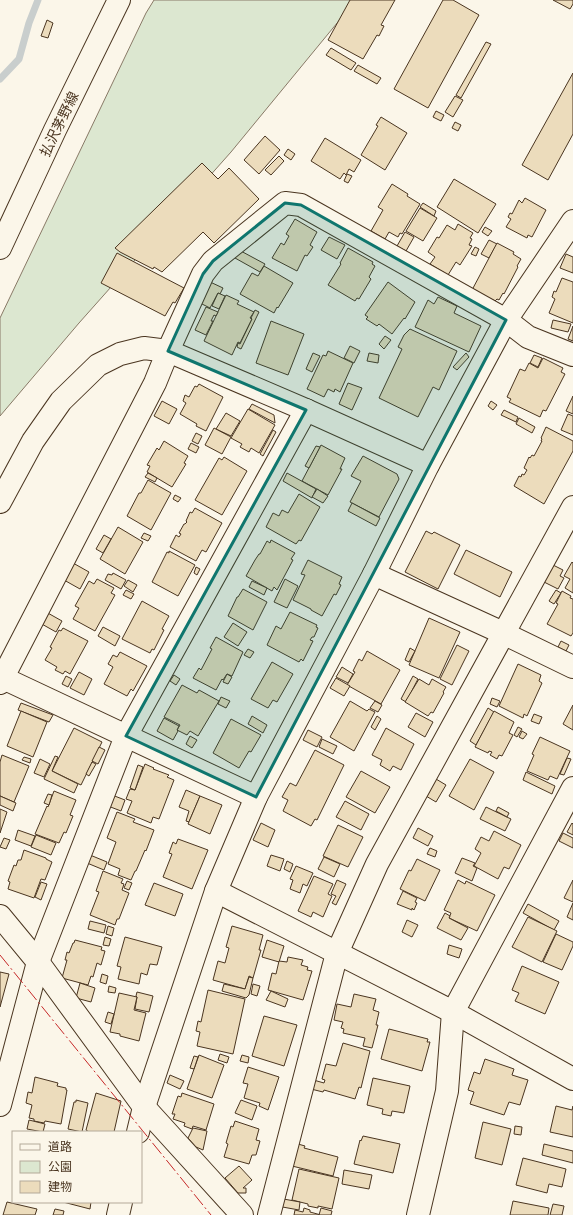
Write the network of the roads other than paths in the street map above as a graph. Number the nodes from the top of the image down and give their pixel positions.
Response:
1 (119, 0) edge
2 (573, 221) edge
3 (0, 248) edge
4 (506, 320) junction
5 (168, 351) junction
6 (573, 355) edge
7 (306, 410) junction
8 (428, 465) junction
9 (0, 502) edge
10 (573, 507) edge
11 (374, 574) junction
12 (504, 633) junction
13 (573, 667) edge
14 (1, 680) edge
15 (126, 736) junction
16 (573, 788) edge
17 (256, 797) junction
18 (216, 891) junction
19 (0, 916) edge
20 (337, 953) junction
21 (38, 962) junction
22 (453, 1012) junction
23 (573, 1079) edge
24 (0, 1105) edge
25 (144, 1107) junction
26 (138, 1131) edge
27 (121, 1203) edge
28 (118, 1215) edge
29 (242, 1215) edge
30 (269, 1215) edge
31 (418, 1215) edge

1 - 3 street, 払沢茅野線
2 - 4 street
4 - 5 street
4 - 6 street
4 - 8 street
5 - 7 street
5 - 9 street
5 - 14 street
7 - 8 street
7 - 15 street
8 - 11 street
10 - 12 street
11 - 12 street
11 - 17 street
12 - 13 street
12 - 20 street
14 - 15 street
15 - 17 street
15 - 21 street
16 - 22 street
17 - 18 street
18 - 20 street
18 - 25 street
19 - 21 street
20 - 22 street
20 - 30 street
21 - 24 street
21 - 25 street
22 - 23 street
22 - 31 street
25 - 26 street
25 - 29 street
27 - 28 street

